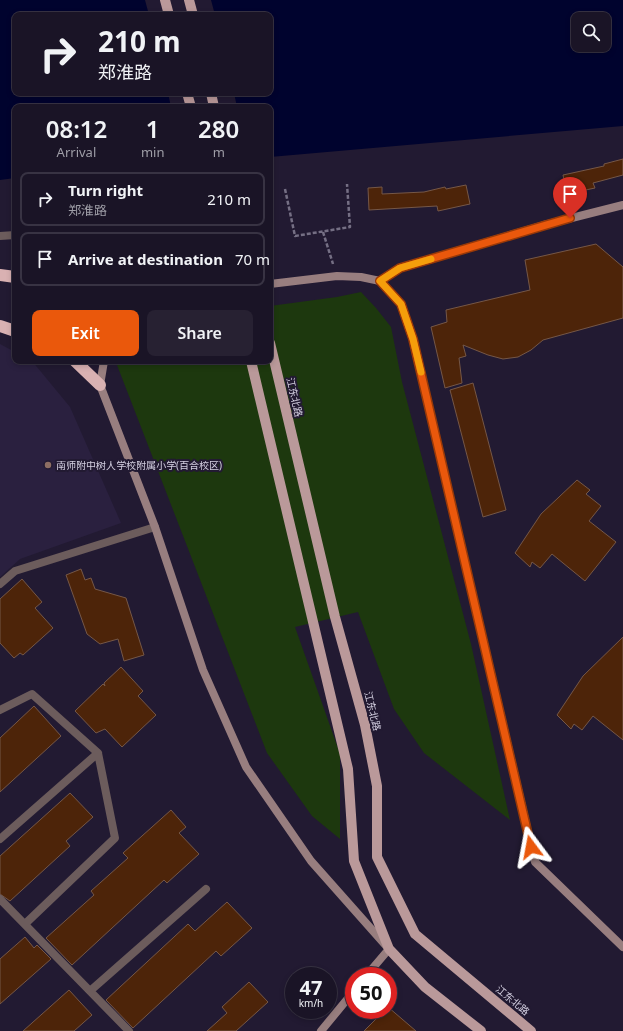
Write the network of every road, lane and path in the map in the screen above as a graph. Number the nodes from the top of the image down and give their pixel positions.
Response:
1 (165, 0) edge
2 (189, 0) edge
3 (168, 12) edge
4 (192, 12) edge
5 (347, 184) dead end
6 (285, 189) dead end
7 (623, 205) edge
8 (323, 232) junction
9 (12, 235) edge
10 (0, 236) edge
11 (0, 276) edge
12 (337, 276) junction
13 (12, 277) edge
14 (380, 281) junction
15 (273, 284) edge
16 (0, 326) edge
17 (12, 330) edge
18 (273, 356) edge
19 (78, 364) edge
20 (104, 364) edge
21 (252, 364) edge
22 (100, 385) junction
23 (155, 527) junction
24 (0, 584) edge
25 (0, 710) edge
26 (98, 753) junction
27 (0, 839) edge
28 (206, 889) dead end
29 (0, 899) edge
30 (25, 924) junction
31 (623, 947) edge
32 (389, 949) junction
33 (374, 967) edge
34 (90, 991) junction
35 (345, 1002) edge
36 (129, 1031) edge
37 (321, 1031) edge
38 (481, 1031) edge
39 (531, 1031) edge

1 - 3 main road
2 - 4 main road
5 - 8 path
6 - 8 path
7 - 14 main road
8 - 12 path
9 - 10 street
11 - 13 highway
12 - 14 main road
12 - 15 main road
14 - 31 main road
16 - 17 highway
18 - 39 main road, 江东北路
19 - 22 highway
20 - 22 main road
21 - 32 main road
22 - 23 main road
23 - 24 street
23 - 32 main road
25 - 26 street
26 - 27 street
26 - 30 street
28 - 34 street
29 - 30 street
30 - 34 street
32 - 33 main road
32 - 38 main road
34 - 36 street
35 - 37 main road

